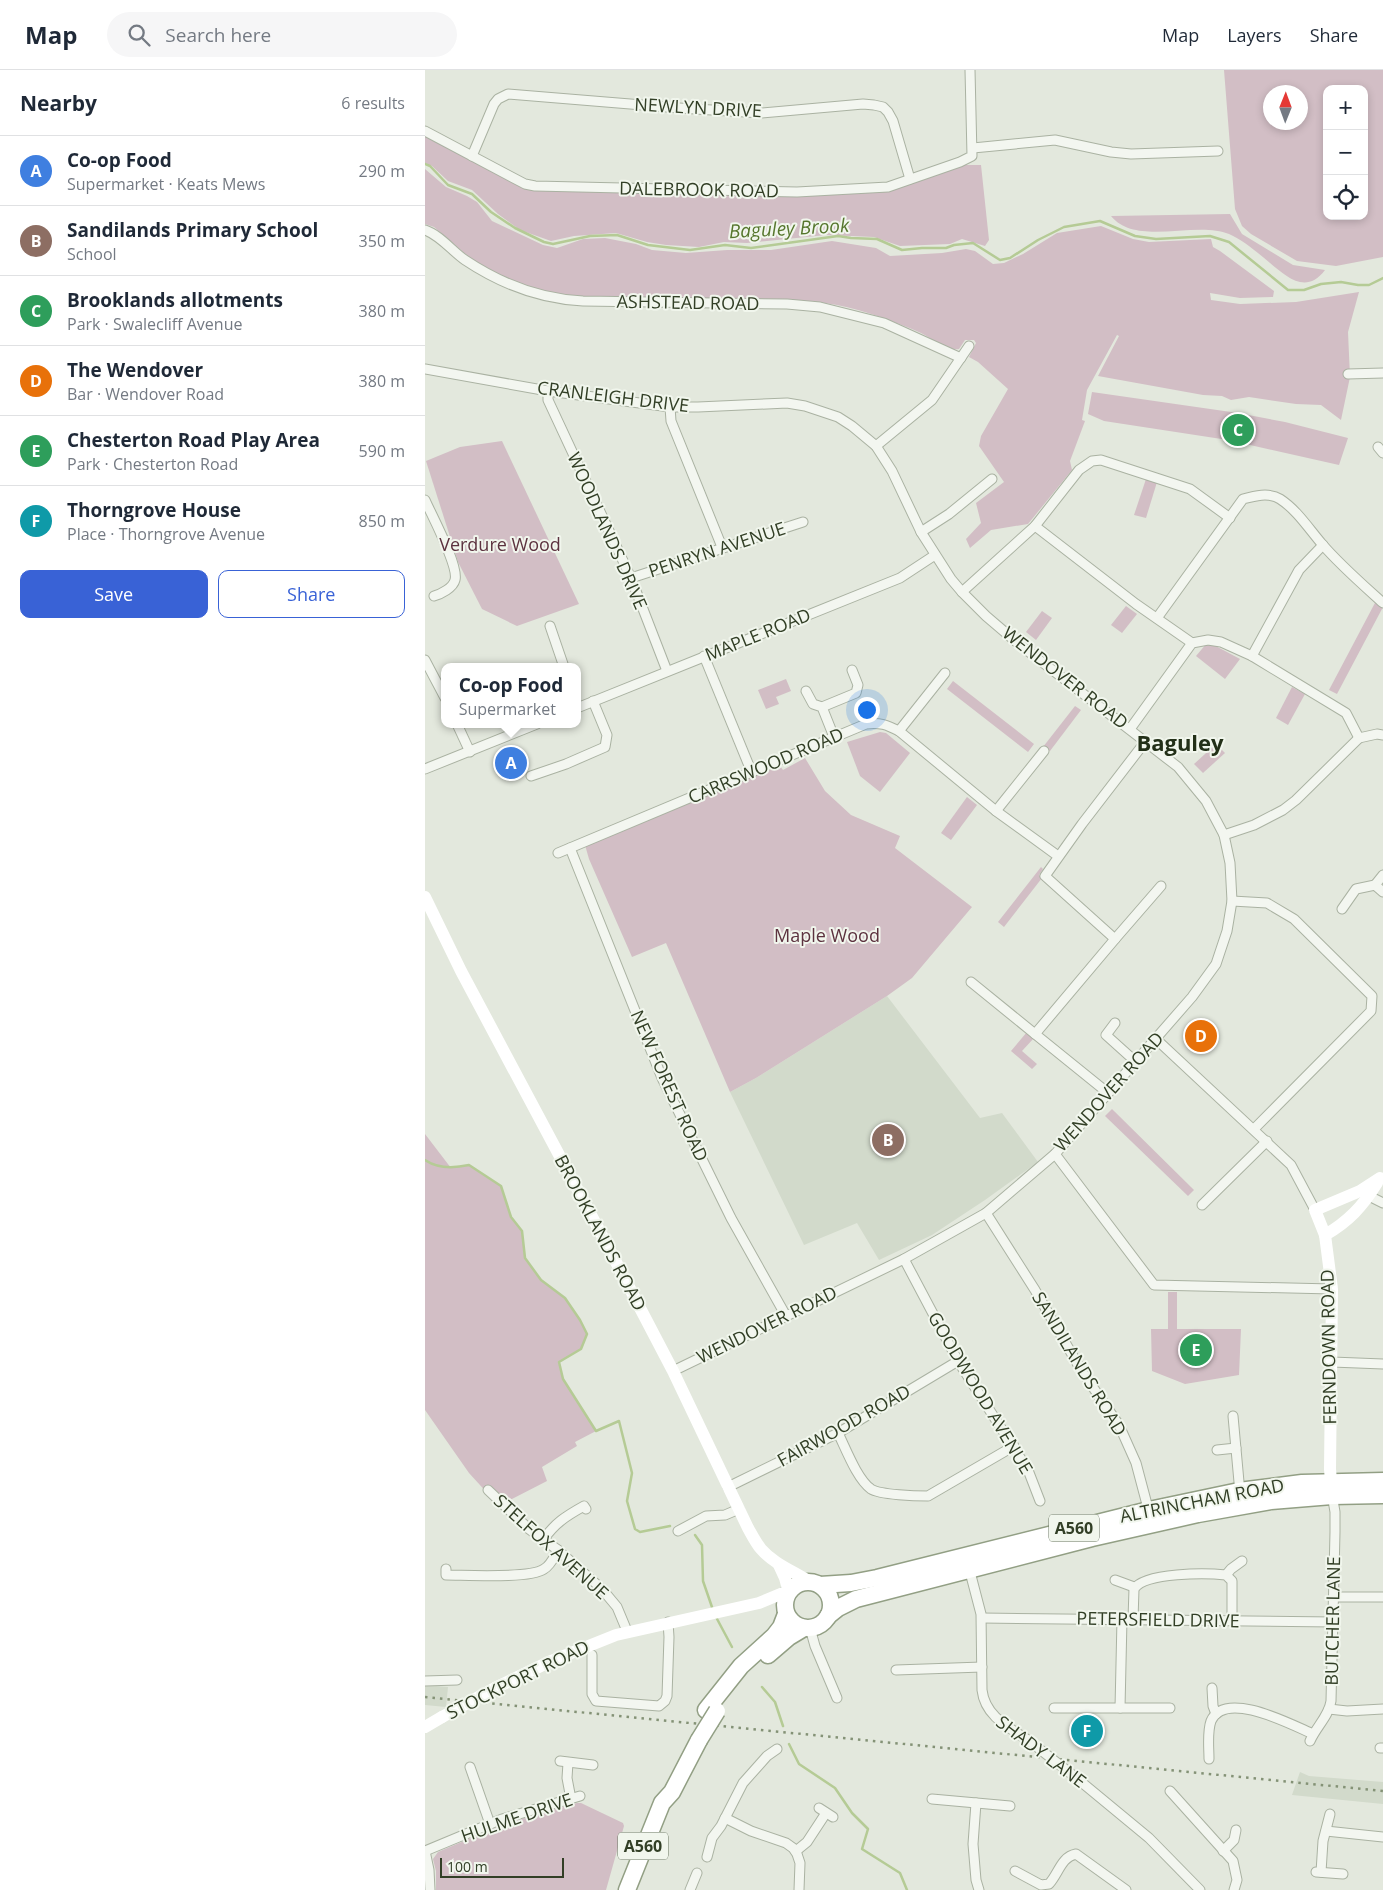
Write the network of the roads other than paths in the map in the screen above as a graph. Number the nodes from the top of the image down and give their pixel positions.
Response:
1 (971, 70) edge
2 (425, 131) edge
3 (973, 148) junction
4 (1218, 151) dead end
5 (472, 156) junction
6 (909, 179) junction
7 (425, 230) edge
8 (969, 346) dead end
9 (961, 358) junction
10 (425, 369) edge
11 (1383, 372) edge
12 (1348, 374) dead end
13 (548, 391) junction
14 (670, 407) junction
15 (876, 446) junction
16 (992, 479) dead end
17 (426, 505) edge
18 (1229, 518) junction
19 (803, 522) dead end
20 (1035, 526) junction
21 (921, 532) junction
22 (1323, 545) junction
23 (722, 547) junction
24 (935, 556) junction
25 (631, 578) junction
26 (962, 592) junction
27 (434, 596) dead end
28 (1383, 603) edge
29 (1157, 618) junction
30 (550, 626) dead end
31 (1192, 643) junction
32 (704, 656) junction
33 (1252, 656) junction
34 (425, 660) edge
35 (563, 663) edge
36 (852, 670) dead end
37 (667, 671) junction
38 (945, 673) dead end
39 (441, 690) edge
40 (806, 691) dead end
41 (593, 701) junction
42 (581, 706) edge
43 (822, 707) junction
44 (459, 728) edge
45 (527, 728) edge
46 (1130, 729) junction
47 (899, 731) junction
48 (1383, 735) edge
49 (834, 738) junction
50 (1359, 738) junction
51 (1145, 742) junction
52 (1044, 751) dead end
53 (470, 752) junction
54 (425, 769) edge
55 (752, 772) junction
56 (531, 776) dead end
57 (996, 811) junction
58 (1224, 835) junction
59 (570, 848) junction
60 (559, 853) dead end
61 (1058, 856) junction
62 (1383, 875) edge
63 (1375, 885) junction
64 (1161, 886) dead end
65 (1383, 892) edge
66 (425, 897) edge
67 (1232, 901) junction
68 (1342, 908) dead end
69 (1115, 939) junction
70 (971, 982) dead end
71 (1115, 1023) dead end
72 (1035, 1034) junction
73 (1156, 1039) junction
74 (1136, 1062) junction
75 (1108, 1093) junction
76 (1254, 1129) junction
77 (1267, 1141) junction
78 (1055, 1154) junction
79 (1382, 1177) edge
80 (1364, 1194) junction
81 (1383, 1203) edge
82 (1202, 1205) dead end
83 (1315, 1210) junction
84 (986, 1213) junction
85 (1325, 1235) junction
86 (904, 1259) junction
87 (1332, 1289) junction
88 (786, 1316) junction
89 (958, 1361) junction
90 (1332, 1362) junction
91 (1383, 1364) edge
92 (673, 1371) junction
93 (1233, 1416) dead end
94 (838, 1433) junction
95 (1014, 1446) junction
96 (1236, 1448) junction
97 (1217, 1450) dead end
98 (1383, 1481) edge
99 (728, 1487) junction
100 (1332, 1489) junction
101 (488, 1490) dead end
102 (1383, 1490) edge
103 (1383, 1495) edge
104 (1241, 1498) junction
105 (1040, 1501) dead end
106 (586, 1509) dead end
107 (739, 1509) junction
108 (1150, 1517) junction
109 (678, 1531) dead end
110 (543, 1540) junction
111 (558, 1550) junction
112 (1242, 1561) dead end
113 (967, 1562) junction
114 (779, 1565) junction
115 (446, 1569) dead end
116 (1226, 1575) junction
117 (1115, 1580) dead end
118 (815, 1584) junction
119 (1135, 1587) junction
120 (789, 1593) junction
121 (1334, 1597) junction
122 (1383, 1597) edge
123 (759, 1603) junction
124 (786, 1612) junction
125 (828, 1616) junction
126 (982, 1618) junction
127 (1122, 1619) junction
128 (1133, 1619) junction
129 (1232, 1621) junction
130 (668, 1622) junction
131 (1334, 1622) junction
132 (807, 1628) junction
133 (627, 1631) junction
134 (592, 1655) dead end
135 (982, 1667) junction
136 (896, 1670) dead end
137 (451, 1677) dead end
138 (425, 1681) edge
139 (1212, 1688) dead end
140 (837, 1698) dead end
141 (1054, 1708) dead end
142 (1120, 1708) junction
143 (1170, 1708) dead end
144 (1329, 1709) junction
145 (1383, 1709) edge
146 (712, 1711) junction
147 (1216, 1714) junction
148 (425, 1727) edge
149 (777, 1749) dead end
150 (1209, 1759) dead end
151 (593, 1765) dead end
152 (470, 1767) dead end
153 (1170, 1791) dead end
154 (932, 1799) dead end
155 (976, 1803) junction
156 (1010, 1806) dead end
157 (826, 1813) dead end
158 (1330, 1814) dead end
159 (725, 1818) junction
160 (490, 1824) junction
161 (1236, 1830) dead end
162 (1326, 1831) junction
163 (1383, 1837) edge
164 (1223, 1850) junction
165 (425, 1851) edge
166 (796, 1851) junction
167 (707, 1857) dead end
168 (1015, 1871) dead end
169 (697, 1873) dead end
170 (1343, 1874) dead end
171 (694, 1887) edge
172 (430, 1890) edge
173 (627, 1890) edge
174 (799, 1890) edge
175 (979, 1890) edge
176 (1126, 1890) edge
177 (1200, 1890) edge
178 (1234, 1890) edge

1 - 3 street
2 - 5 street, DALEBROOK ROAD
3 - 4 street
3 - 6 street, DALEBROOK ROAD
5 - 6 street, DALEBROOK ROAD
5 - 6 street, NEWLYN DRIVE
7 - 9 street, ASHSTEAD ROAD
8 - 9 street
9 - 15 street
10 - 13 street, CRANLEIGH DRIVE
11 - 12 street
13 - 14 street, CRANLEIGH DRIVE
13 - 25 street, WOODLANDS DRIVE
14 - 15 street, CRANLEIGH DRIVE
14 - 23 street
15 - 21 street, CRANLEIGH DRIVE
16 - 21 street
17 - 27 street
18 - 20 street
18 - 22 street
18 - 29 street
19 - 23 street, PENRYN AVENUE
20 - 26 street
20 - 29 street
21 - 24 street, CRANLEIGH DRIVE
22 - 28 street
22 - 33 street
23 - 25 street, PENRYN AVENUE
24 - 26 street, WENDOVER ROAD
24 - 32 street, MAPLE ROAD
25 - 37 street, WOODLANDS DRIVE
26 - 46 street, WENDOVER ROAD
29 - 31 street
30 - 35 street
31 - 33 street
31 - 46 street
32 - 37 street, MAPLE ROAD
32 - 55 street
33 - 50 street
34 - 39 street
36 - 43 street
37 - 41 street, MAPLE ROAD
38 - 47 street
40 - 43 street
41 - 42 street, MAPLE ROAD
41 - 56 street
43 - 49 street
44 - 53 street
45 - 53 street
46 - 51 street, WENDOVER ROAD
47 - 49 street, CARRSWOOD ROAD
47 - 57 street, CARRSWOOD ROAD
48 - 50 street
49 - 55 street, CARRSWOOD ROAD
50 - 58 street
51 - 58 street, WENDOVER ROAD
51 - 61 street
52 - 57 street
53 - 54 street
55 - 59 street, CARRSWOOD ROAD
57 - 61 street, CARRSWOOD ROAD
58 - 67 street, WENDOVER ROAD
59 - 60 street, CARRSWOOD ROAD
59 - 88 street, NEW FOREST ROAD
61 - 69 street
62 - 63 street
63 - 65 street
63 - 68 street
64 - 69 street
66 - 92 main road, BROOKLANDS ROAD
67 - 73 street, WENDOVER ROAD
67 - 76 street
69 - 72 street
70 - 72 street
71 - 74 street
72 - 75 street
73 - 74 street, WENDOVER ROAD
73 - 76 street, FERNDOWN ROAD
74 - 75 street, WENDOVER ROAD
75 - 78 street, WENDOVER ROAD
76 - 77 street, FERNDOWN ROAD
77 - 82 street
77 - 83 street, FERNDOWN ROAD
78 - 84 street, WENDOVER ROAD
78 - 87 street
79 - 80 main road
80 - 81 street
80 - 83 main road
80 - 85 main road
83 - 85 main road, FERNDOWN ROAD
84 - 86 street, WENDOVER ROAD
84 - 108 street, SANDILANDS ROAD
85 - 87 main road, FERNDOWN ROAD
86 - 88 street, WENDOVER ROAD
86 - 89 street, GOODWOOD AVENUE
87 - 90 main road, FERNDOWN ROAD
88 - 92 street, WENDOVER ROAD
89 - 94 street, FAIRWOOD ROAD
89 - 95 street, GOODWOOD AVENUE
90 - 91 street
90 - 100 main road, FERNDOWN ROAD
92 - 99 main road, BROOKLANDS ROAD
93 - 96 street
94 - 95 street
94 - 99 street, FAIRWOOD ROAD
95 - 105 street, GOODWOOD AVENUE
96 - 97 street
96 - 104 street
98 - 100 highway, ALTRINCHAM ROAD / A560
99 - 107 main road, BROOKLANDS ROAD
100 - 102 main road
100 - 103 highway, ALTRINCHAM ROAD / A560
100 - 104 highway, ALTRINCHAM ROAD / A560
100 - 121 street, BUTCHER LANE
101 - 110 street, STELFOX AVENUE
104 - 108 highway, ALTRINCHAM ROAD / A560
106 - 110 street
107 - 109 street
107 - 114 main road, BROOKLANDS ROAD
108 - 113 highway, ALTRINCHAM ROAD / A560
110 - 111 street, STELFOX AVENUE
111 - 115 street
111 - 133 street, STELFOX AVENUE
112 - 116 street
113 - 118 highway, ALTRINCHAM ROAD / A560
113 - 125 highway, ALTRINCHAM ROAD / A560
113 - 126 street, SHADY LANE
114 - 118 main road, BROOKLANDS ROAD
114 - 120 main road, BROOKLANDS ROAD
116 - 119 street
116 - 129 street
117 - 119 street
118 - 120 highway, A560
118 - 125 highway
119 - 128 street
120 - 123 main road, STOCKPORT ROAD
120 - 124 highway, A560
121 - 122 street
121 - 131 street, BUTCHER LANE
123 - 124 main road, STOCKPORT ROAD
123 - 130 main road, STOCKPORT ROAD
124 - 132 highway
124 - 146 highway, A560
125 - 132 highway, A560
126 - 127 street, PETERSFIELD DRIVE
126 - 135 street, SHADY LANE
127 - 128 street, PETERSFIELD DRIVE
127 - 142 street
128 - 129 street, PETERSFIELD DRIVE
129 - 131 street, PETERSFIELD DRIVE
130 - 133 main road, STOCKPORT ROAD
130 - 134 street
131 - 144 street, BUTCHER LANE
132 - 140 street
132 - 146 highway, A560
133 - 148 main road, STOCKPORT ROAD, bridge
135 - 136 street
135 - 177 street, SHADY LANE, bridge
137 - 138 street
139 - 147 street
141 - 142 street
142 - 143 street
144 - 145 street
144 - 147 street, BUTCHER LANE
146 - 173 highway, A560
147 - 150 street
149 - 159 street
151 - 160 street, HULME DRIVE
152 - 160 street
153 - 164 street
154 - 155 street
155 - 156 street
155 - 175 street
157 - 166 street
158 - 162 street
159 - 166 street
159 - 167 street
160 - 165 street, HULME DRIVE
161 - 164 street
162 - 163 street
162 - 170 street
164 - 178 street
165 - 172 street
166 - 174 street
168 - 176 street
169 - 171 street

